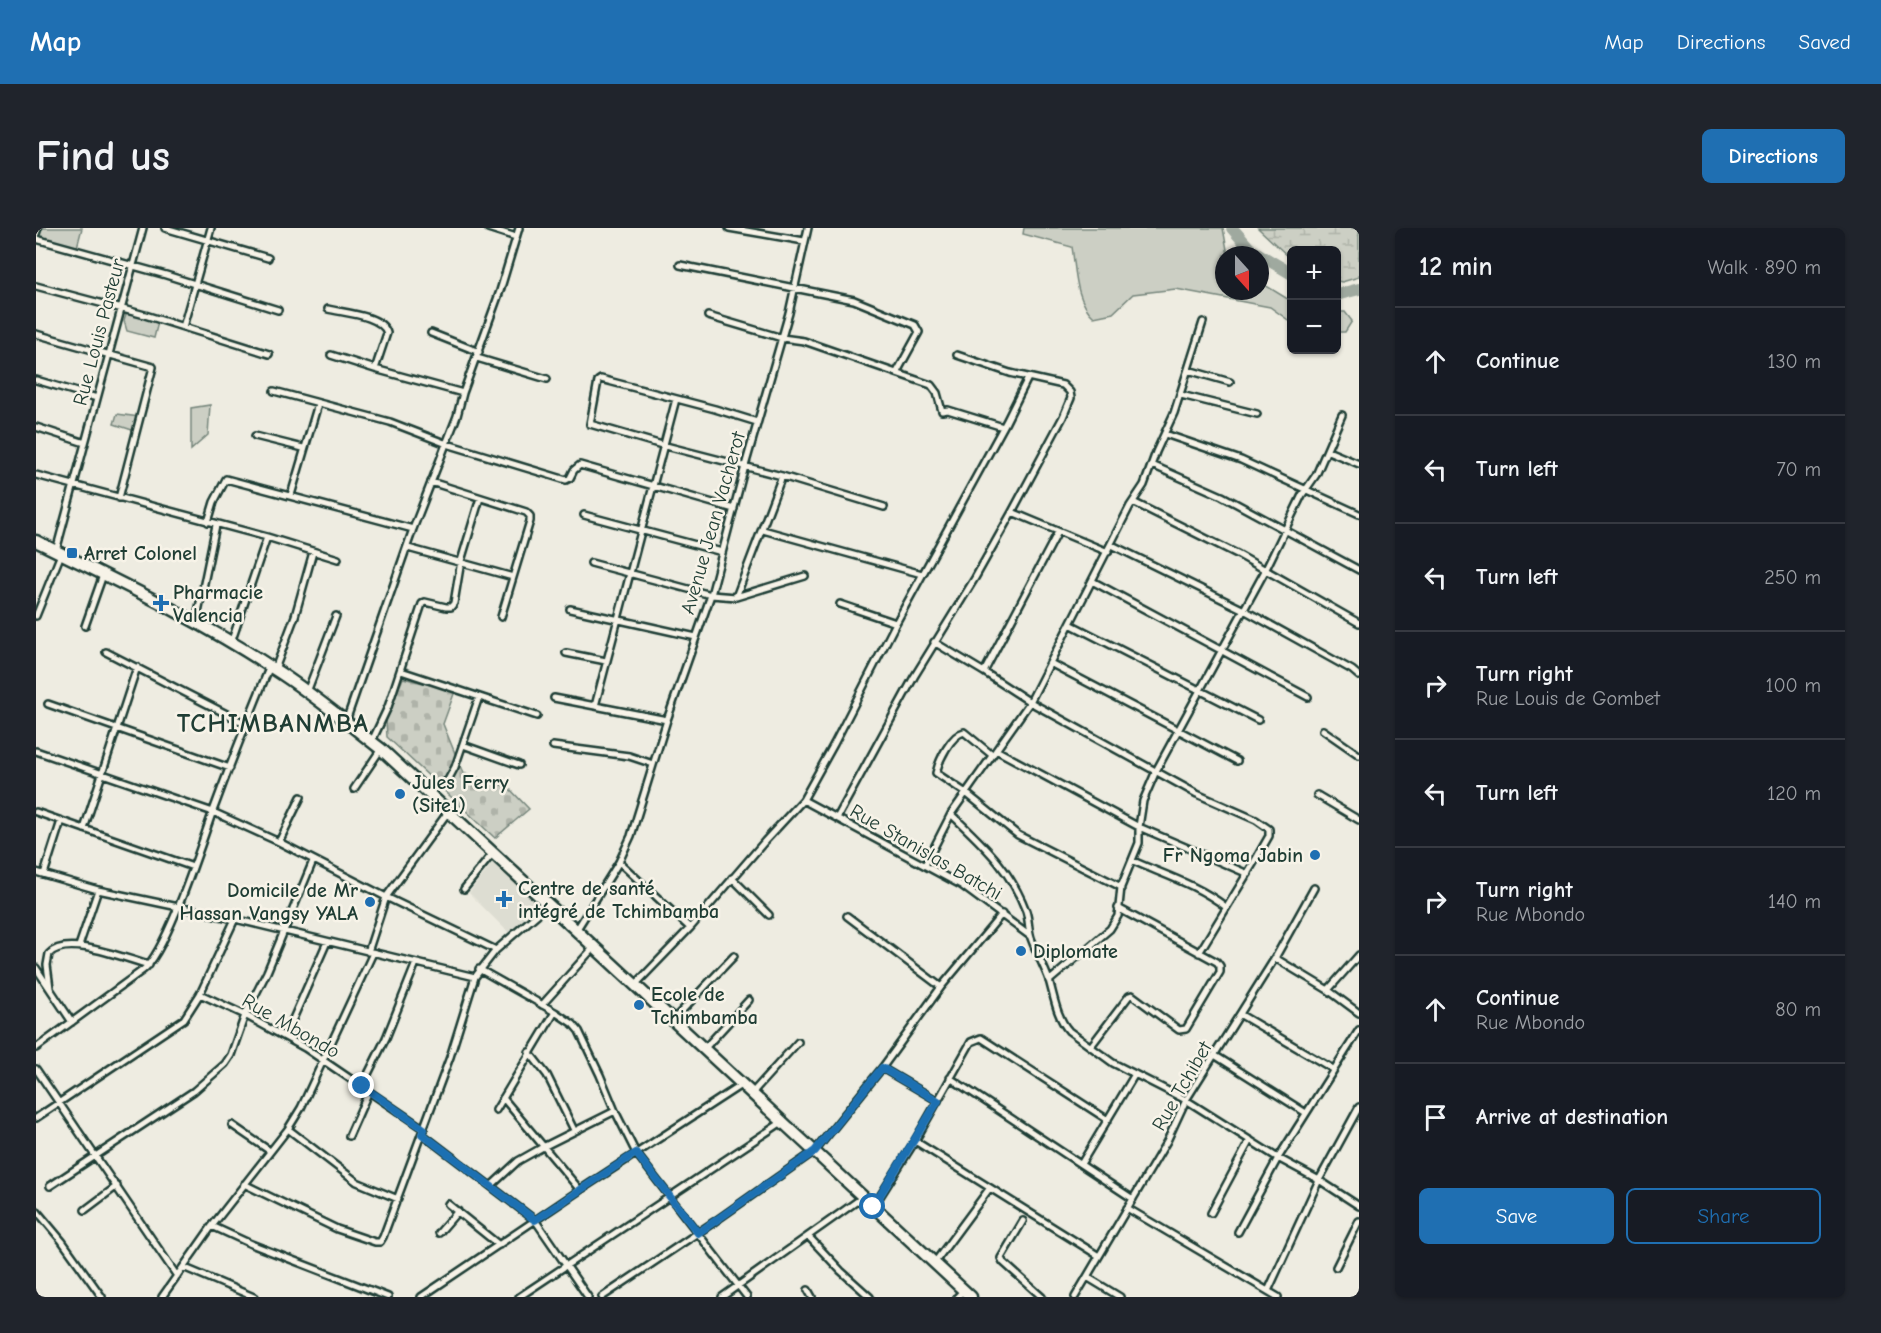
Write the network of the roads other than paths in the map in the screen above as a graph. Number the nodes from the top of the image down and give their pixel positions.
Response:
1 (38, 228) edge
2 (143, 228) edge
3 (165, 228) edge
4 (211, 228) edge
5 (488, 228) edge
6 (519, 228) edge
7 (729, 228) edge
8 (808, 228) edge
9 (36, 234) edge
10 (516, 237) junction
11 (36, 239) edge
12 (207, 241) junction
13 (804, 241) junction
14 (268, 258) dead end
15 (133, 265) junction
16 (680, 265) dead end
17 (194, 284) junction
18 (36, 286) edge
19 (794, 288) junction
20 (120, 309) junction
21 (328, 309) dead end
22 (278, 310) dead end
23 (708, 316) dead end
24 (1203, 322) dead end
25 (183, 327) junction
26 (431, 333) dead end
27 (36, 334) edge
28 (782, 338) junction
29 (108, 354) junction
30 (269, 354) dead end
31 (331, 355) dead end
32 (478, 355) junction
33 (957, 355) dead end
34 (375, 369) junction
35 (1188, 370) junction
36 (897, 372) junction
37 (1028, 378) junction
38 (36, 380) edge
39 (547, 380) dead end
40 (1230, 382) dead end
41 (274, 391) dead end
42 (463, 393) junction
43 (1181, 395) junction
44 (97, 398) junction
45 (676, 399) junction
46 (318, 404) junction
47 (1257, 414) dead end
48 (1342, 415) dead end
49 (757, 422) junction
50 (36, 427) edge
51 (1003, 427) junction
52 (1166, 434) junction
53 (255, 436) dead end
54 (85, 443) junction
55 (447, 444) junction
56 (662, 445) junction
57 (303, 448) junction
58 (1328, 451) junction
59 (1359, 464) edge
60 (1152, 465) junction
61 (745, 466) junction
62 (36, 475) edge
63 (782, 476) junction
64 (431, 482) junction
65 (652, 485) junction
66 (74, 486) junction
67 (1305, 490) junction
68 (291, 495) junction
69 (118, 498) junction
70 (480, 498) junction
71 (1133, 502) junction
72 (884, 507) dead end
73 (734, 509) junction
74 (1012, 512) junction
75 (1359, 514) edge
76 (584, 515) dead end
77 (208, 522) junction
78 (216, 525) junction
79 (413, 529) junction
80 (640, 530) junction
81 (763, 530) junction
82 (1058, 532) junction
83 (1286, 532) junction
84 (267, 537) junction
85 (36, 541) edge
86 (1112, 544) junction
87 (408, 548) junction
88 (58, 552) junction
89 (313, 552) junction
90 (722, 552) junction
91 (1108, 552) junction
92 (338, 559) dead end
93 (461, 561) junction
94 (591, 563) dead end
95 (1359, 570) edge
96 (1265, 571) junction
97 (630, 573) junction
98 (922, 574) junction
99 (103, 575) junction
100 (805, 576) dead end
101 (513, 577) junction
102 (1092, 581) junction
103 (711, 595) junction
104 (736, 597) junction
105 (39, 599) edge
106 (840, 604) dead end
107 (570, 609) dead end
108 (1244, 610) junction
109 (36, 616) edge
110 (336, 616) dead end
111 (501, 617) dead end
112 (618, 618) junction
113 (196, 622) junction
114 (896, 623) junction
115 (1359, 623) edge
116 (1070, 624) junction
117 (85, 626) dead end
118 (696, 638) junction
119 (934, 642) junction
120 (231, 643) junction
121 (106, 652) dead end
122 (1222, 652) junction
123 (566, 653) dead end
124 (606, 661) junction
125 (1050, 663) junction
126 (137, 667) junction
127 (272, 668) junction
128 (401, 671) junction
129 (984, 672) junction
130 (1359, 676) edge
131 (1202, 691) junction
132 (307, 692) junction
133 (479, 697) junction
134 (1308, 697) dead end
135 (554, 698) dead end
136 (1030, 702) junction
137 (48, 704) dead end
138 (595, 706) junction
139 (537, 716) dead end
140 (667, 720) junction
141 (1258, 720) dead end
142 (346, 721) junction
143 (246, 724) junction
144 (118, 729) junction
145 (1323, 730) dead end
146 (1180, 731) junction
147 (372, 741) junction
148 (463, 745) junction
149 (553, 746) dead end
150 (381, 748) junction
151 (36, 751) edge
152 (994, 752) junction
153 (1359, 755) edge
154 (1237, 761) dead end
155 (653, 764) junction
156 (519, 765) dead end
157 (230, 768) junction
158 (1156, 771) junction
159 (103, 773) junction
160 (354, 789) dead end
161 (428, 793) junction
162 (966, 793) junction
163 (1317, 795) dead end
164 (301, 797) dead end
165 (803, 800) junction
166 (36, 812) edge
167 (213, 812) junction
168 (448, 812) junction
169 (951, 814) junction
170 (837, 818) junction
171 (1359, 820) edge
172 (61, 821) junction
173 (1138, 827) junction
174 (84, 828) junction
175 (279, 842) junction
176 (494, 853) junction
177 (313, 861) junction
178 (1133, 861) junction
179 (618, 862) junction
180 (925, 865) junction
181 (193, 867) junction
182 (36, 872) edge
183 (44, 874) junction
184 (1248, 874) junction
185 (732, 878) junction
186 (1121, 886) junction
187 (1314, 888) dead end
188 (464, 889) dead end
189 (98, 890) junction
190 (386, 897) junction
191 (549, 904) junction
192 (178, 907) junction
193 (1226, 907) junction
194 (1118, 908) junction
195 (1002, 914) junction
196 (769, 915) dead end
197 (847, 916) dead end
198 (235, 919) junction
199 (690, 928) junction
200 (577, 929) junction
201 (283, 931) junction
202 (1030, 936) junction
203 (327, 942) junction
204 (79, 946) junction
205 (596, 946) junction
206 (496, 950) junction
207 (370, 952) junction
208 (1199, 952) junction
209 (1359, 955) edge
210 (734, 956) dead end
211 (1275, 957) junction
212 (416, 963) junction
213 (149, 966) junction
214 (36, 968) edge
215 (479, 969) junction
216 (475, 976) junction
217 (1049, 981) junction
218 (636, 984) junction
219 (941, 987) junction
220 (50, 988) junction
221 (1328, 990) junction
222 (200, 994) junction
223 (749, 1000) dead end
224 (542, 1005) junction
225 (555, 1012) junction
226 (1359, 1013) edge
227 (245, 1015) junction
228 (1241, 1015) junction
229 (673, 1020) junction
230 (72, 1022) junction
231 (1359, 1030) edge
232 (285, 1037) junction
233 (798, 1042) dead end
234 (1091, 1046) junction
235 (36, 1048) edge
236 (704, 1049) junction
237 (529, 1052) junction
238 (1216, 1056) junction
239 (325, 1060) junction
240 (882, 1068) junction
241 (36, 1069) edge
242 (1333, 1069) junction
243 (1135, 1074) junction
244 (950, 1078) junction
245 (743, 1084) junction
246 (362, 1086) junction
247 (369, 1091) junction
248 (752, 1093) junction
249 (503, 1098) junction
250 (1186, 1100) junction
251 (938, 1101) junction
252 (58, 1102) junction
253 (1359, 1107) edge
254 (496, 1110) dead end
255 (615, 1111) junction
256 (1306, 1113) junction
257 (36, 1118) edge
258 (1108, 1120) junction
259 (782, 1121) junction
260 (232, 1125) dead end
261 (288, 1129) junction
262 (574, 1131) junction
263 (423, 1132) junction
264 (349, 1136) dead end
265 (1250, 1140) junction
266 (915, 1141) junction
267 (543, 1147) junction
268 (270, 1151) junction
269 (815, 1151) junction
270 (636, 1153) junction
271 (97, 1156) junction
272 (1278, 1158) junction
273 (1081, 1164) junction
274 (1319, 1180) junction
275 (244, 1184) junction
276 (492, 1185) junction
277 (50, 1186) dead end
278 (117, 1186) junction
279 (990, 1189) junction
280 (580, 1190) junction
281 (862, 1197) junction
282 (670, 1198) junction
283 (398, 1199) junction
284 (1132, 1199) junction
285 (448, 1204) dead end
286 (1359, 1206) edge
287 (873, 1207) junction
288 (1127, 1208) junction
289 (36, 1210) edge
290 (85, 1210) dead end
291 (458, 1211) junction
292 (1211, 1213) dead end
293 (535, 1220) junction
294 (1023, 1221) dead end
295 (1359, 1221) edge
296 (212, 1226) junction
297 (1238, 1232) dead end
298 (439, 1233) dead end
299 (698, 1233) junction
300 (808, 1236) junction
301 (499, 1245) junction
302 (1100, 1256) junction
303 (935, 1262) junction
304 (566, 1266) junction
305 (183, 1267) junction
306 (1336, 1267) dead end
307 (177, 1276) junction
308 (1087, 1277) junction
309 (738, 1286) junction
310 (808, 1290) dead end
311 (1268, 1291) junction
312 (964, 1295) edge
313 (423, 1296) edge
314 (102, 1297) edge
315 (162, 1297) edge
316 (254, 1297) edge
317 (388, 1297) edge
318 (519, 1297) edge
319 (588, 1297) edge
320 (602, 1297) edge
321 (722, 1297) edge
322 (747, 1297) edge
323 (812, 1297) edge
324 (870, 1297) edge
325 (1042, 1297) edge
326 (1075, 1297) edge
327 (1120, 1297) edge
328 (1278, 1297) edge

1 - 9 street
2 - 15 street, Rue Louis Pasteur
3 - 12 street
4 - 12 street
5 - 10 street
6 - 10 street
7 - 13 street
8 - 13 street
10 - 32 street
11 - 15 street
12 - 14 street
12 - 17 street
13 - 19 street, Avenue Jean Vacherot
15 - 17 street
15 - 20 street, Rue Louis Pasteur
16 - 19 street
17 - 22 street
17 - 25 street
18 - 20 street
19 - 28 street, Avenue Jean Vacherot
19 - 36 street
20 - 25 street
20 - 29 street, Rue Louis Pasteur
21 - 34 street
23 - 28 street
24 - 35 street
25 - 30 street
26 - 32 street
27 - 29 street
28 - 36 street
28 - 49 street, Avenue Jean Vacherot
29 - 44 street, Rue Louis Pasteur
29 - 69 street
31 - 34 street
32 - 39 street
32 - 42 street
33 - 37 street
34 - 42 street
35 - 40 street
35 - 43 street
36 - 51 street
37 - 51 street
37 - 74 street
38 - 44 street
41 - 46 street
42 - 55 street
43 - 47 street
43 - 52 street
44 - 54 street, Rue Louis Pasteur
45 - 49 street
45 - 56 street
45 - 56 street
46 - 55 street
46 - 57 street
48 - 58 street
49 - 61 street, Avenue Jean Vacherot
50 - 54 street
51 - 98 street
52 - 60 street
52 - 67 street
53 - 57 street
54 - 66 street, Rue Louis Pasteur
55 - 64 street
55 - 65 street
56 - 61 street
56 - 65 street
57 - 68 street
58 - 59 street
58 - 67 street
60 - 71 street
60 - 83 street
61 - 63 street
61 - 73 street, Avenue Jean Vacherot
62 - 66 street
63 - 72 street
63 - 81 street
64 - 70 street
64 - 79 street
65 - 73 street
65 - 80 street
66 - 69 street
66 - 88 street, Rue Louis Pasteur
67 - 75 street
67 - 83 street
68 - 77 street
68 - 79 street
69 - 77 street
70 - 93 street
70 - 101 street
71 - 86 street
71 - 96 street
73 - 90 street, Avenue Jean Vacherot
74 - 82 street
74 - 119 street
76 - 80 street
77 - 78 street
78 - 84 street
78 - 113 street
79 - 87 street
80 - 90 street
80 - 97 street
81 - 98 street
81 - 104 street
82 - 91 street
82 - 129 street
83 - 95 street
83 - 96 street
84 - 89 street
84 - 120 street
85 - 88 highway
86 - 91 street
86 - 108 street
87 - 93 street
87 - 142 street
88 - 99 highway
88 - 105 street
89 - 92 street
89 - 127 street
90 - 103 street, Avenue Jean Vacherot
91 - 102 street
93 - 101 street
93 - 128 street
94 - 97 street
96 - 108 street
96 - 115 street
97 - 103 street
97 - 112 street
98 - 114 street
99 - 113 highway
99 - 117 street
100 - 104 street
101 - 111 street
102 - 116 street
102 - 122 street
103 - 104 street
103 - 118 street, Avenue Jean Vacherot
105 - 109 street
106 - 114 street
107 - 112 street
108 - 122 street
108 - 130 street
110 - 132 street
112 - 118 street
112 - 124 street
113 - 120 highway
114 - 165 street
116 - 125 street
116 - 131 street
118 - 140 street, Avenue Jean Vacherot
119 - 129 street
119 - 170 street
120 - 127 highway
121 - 126 street
122 - 131 street
122 - 134 street
123 - 124 street
124 - 138 street
125 - 136 street
125 - 146 street
126 - 143 street
126 - 144 street
127 - 132 highway
127 - 143 street
128 - 133 street
128 - 147 street
129 - 136 street
131 - 141 street
131 - 146 street
132 - 142 highway
133 - 139 street
133 - 148 street
135 - 138 street
136 - 152 street
136 - 158 street
137 - 144 street
138 - 140 street
140 - 155 street, Avenue Jean Vacherot
142 - 147 highway
143 - 157 street
144 - 157 street
144 - 159 street
145 - 153 street
146 - 154 street
146 - 158 street
147 - 150 highway
148 - 156 street
148 - 161 street
149 - 155 street
150 - 160 street
150 - 161 highway
151 - 159 street
152 - 162 street
152 - 162 street
152 - 173 street
155 - 179 street, Avenue Jean Vacherot
157 - 167 street
158 - 173 street
158 - 184 street
159 - 167 street
159 - 174 street
161 - 168 highway
162 - 169 street
162 - 186 street
163 - 171 street
164 - 175 street
165 - 170 street, Rue Stanislas Batchi
165 - 185 street
166 - 172 street
167 - 175 street
167 - 181 street
168 - 176 highway
168 - 190 street
169 - 180 street
169 - 202 street, Rue Stanislas Batchi
170 - 180 street, Rue Stanislas Batchi
172 - 174 street
172 - 183 street
173 - 178 street
173 - 184 street
174 - 181 street
175 - 177 street
176 - 188 street
176 - 191 highway
177 - 190 street
177 - 201 street
178 - 186 street
178 - 193 street
179 - 199 street
179 - 200 street
180 - 195 street, Rue Stanislas Batchi
181 - 192 street
182 - 183 street
183 - 189 street
184 - 193 street
185 - 196 street
185 - 199 street
186 - 194 street
187 - 211 street, Rue Tchibet
189 - 192 street
189 - 204 street
190 - 206 street
190 - 207 street
191 - 200 highway
191 - 206 street
192 - 198 street
192 - 213 street
193 - 208 street
194 - 208 street
194 - 217 street
195 - 202 street, Rue Stanislas Batchi
195 - 219 street
197 - 219 street
198 - 201 street
198 - 222 street
199 - 218 street
200 - 205 highway
201 - 203 street
201 - 227 street
202 - 217 street, Rue Stanislas Batchi
203 - 207 street
203 - 232 street
204 - 213 street
204 - 220 street
205 - 218 highway
205 - 224 street
206 - 215 street
207 - 212 street
207 - 239 street
208 - 234 street
209 - 221 street
210 - 229 street
211 - 221 street
211 - 228 street, Rue Tchibet
212 - 216 street
212 - 246 street
213 - 230 street
214 - 220 street
215 - 216 street
215 - 224 street
216 - 263 street
217 - 234 street, Rue Stanislas Batchi
218 - 229 highway
219 - 240 street
220 - 230 street
221 - 226 street
222 - 227 street, Rue Mbondo
222 - 252 street
223 - 236 street
224 - 225 street
225 - 237 street
225 - 255 street
227 - 232 street, Rue Mbondo
227 - 271 street
228 - 238 street, Rue Tchibet
228 - 242 street
229 - 236 highway
230 - 235 street
231 - 242 street
232 - 239 street, Rue Mbondo
233 - 248 street
234 - 243 street, Rue Stanislas Batchi
236 - 245 highway
237 - 249 street
237 - 262 street
238 - 250 street, Rue Tchibet
238 - 256 street
239 - 246 street, Rue Mbondo
239 - 261 street
240 - 251 street
240 - 269 street
241 - 252 street
242 - 256 street
243 - 250 street, Rue Stanislas Batchi
243 - 258 street
244 - 251 street
244 - 258 street
244 - 273 street
245 - 248 highway
245 - 270 street
246 - 247 street, Rue Mbondo
247 - 263 street, Rue Mbondo
247 - 264 street
248 - 259 highway
249 - 254 street
249 - 267 street
250 - 265 street, Rue Stanislas Batchi
250 - 284 street, Rue Tchibet
251 - 266 street
252 - 257 street
252 - 271 street
253 - 274 street
255 - 262 street
255 - 270 street
256 - 272 street
258 - 273 street
259 - 269 highway
259 - 282 street
260 - 268 street
261 - 268 street
261 - 283 street
262 - 267 street
263 - 276 street, Rue Mbondo
263 - 283 street
265 - 272 street, Rue Stanislas Batchi
265 - 292 street
266 - 279 street
266 - 287 street
267 - 276 street
267 - 280 street
268 - 275 street
269 - 281 highway
269 - 299 street
270 - 280 street
270 - 282 street
271 - 277 street
271 - 278 street
272 - 274 street, Rue Stanislas Batchi
272 - 297 street
273 - 284 street
274 - 286 street, Rue Stanislas Batchi
274 - 311 street
275 - 283 street
275 - 296 street
276 - 293 street, Rue Mbondo
278 - 290 street
278 - 307 street
279 - 302 street
279 - 303 street
280 - 293 street
281 - 287 highway
281 - 300 street
282 - 299 street
282 - 304 street
284 - 288 street, Rue Tchibet
285 - 291 street
287 - 303 highway
288 - 302 street, Rue Tchibet
288 - 311 street
289 - 314 street
291 - 298 street
291 - 301 street
293 - 301 street
293 - 304 street, Rue Mbondo
294 - 325 street
295 - 306 street
296 - 305 street
296 - 317 street
299 - 309 street
299 - 320 street
300 - 309 street
300 - 324 street
301 - 313 street
302 - 308 street, Rue Tchibet
303 - 312 highway
304 - 318 street
304 - 319 street, Rue Mbondo
305 - 307 street
305 - 316 street
307 - 315 street
308 - 326 street, Rue Tchibet
308 - 327 street
309 - 321 street
309 - 322 street
310 - 323 street
311 - 328 street

